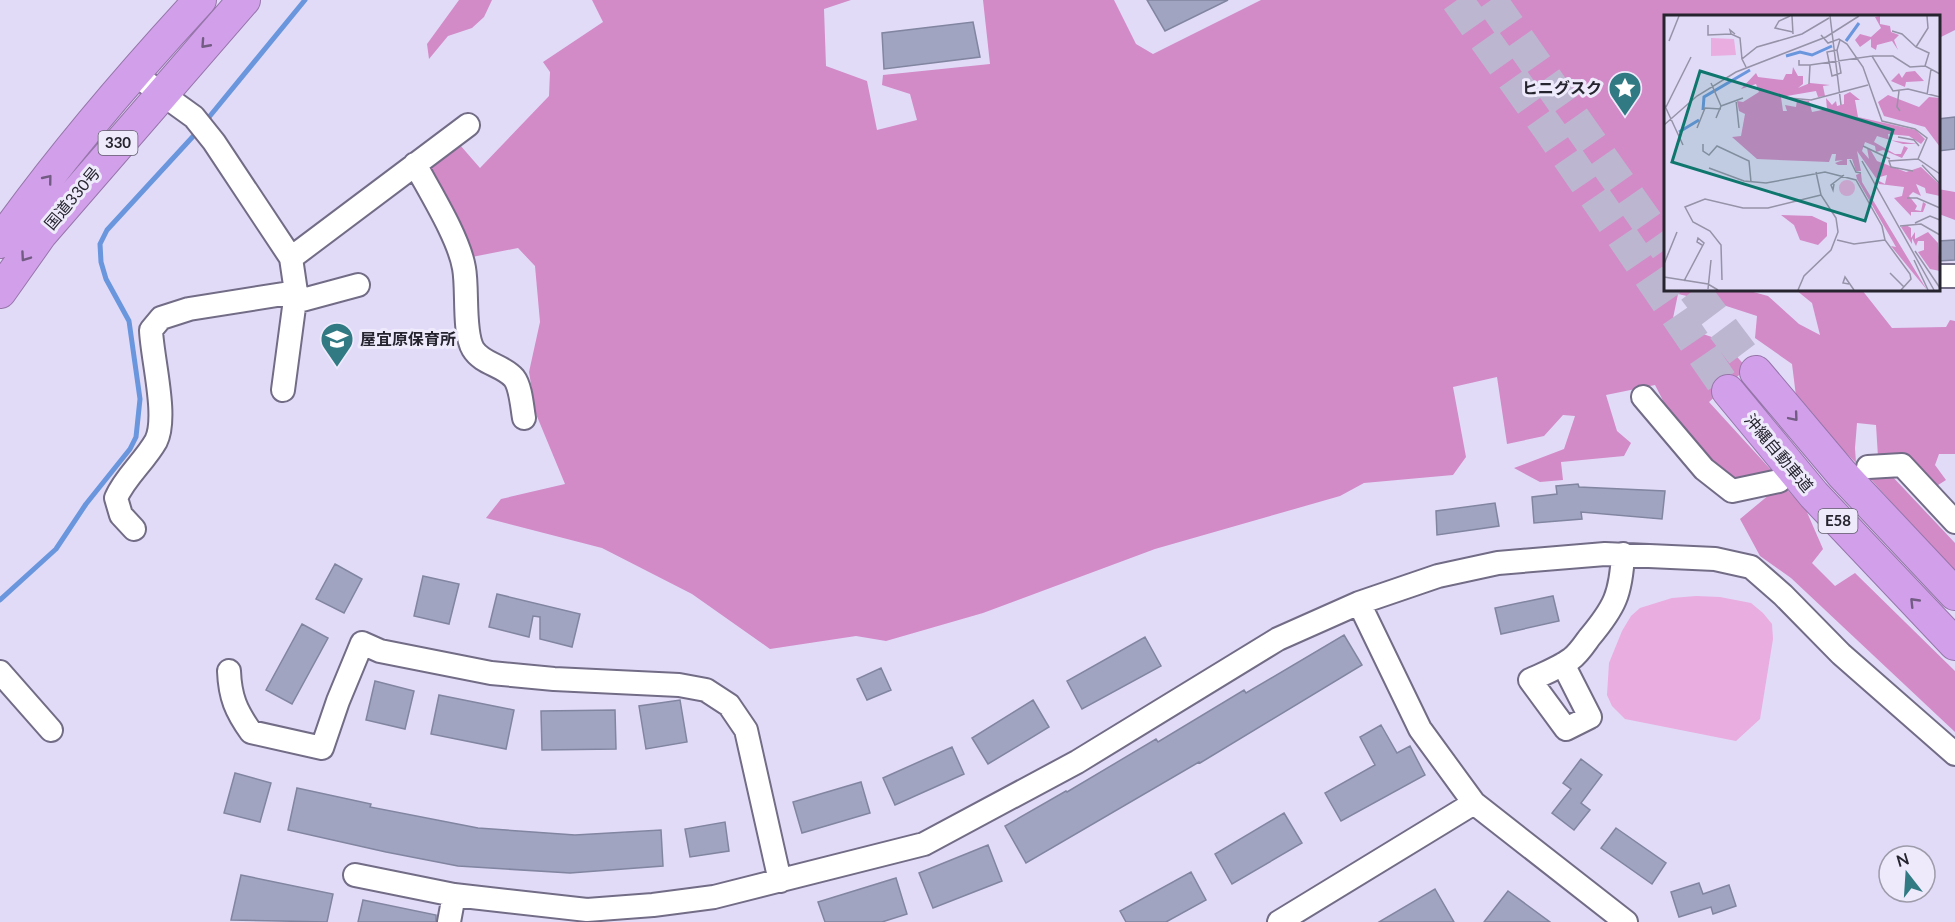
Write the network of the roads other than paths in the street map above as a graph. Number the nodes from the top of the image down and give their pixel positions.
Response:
1 (200, 0) edge
2 (244, 0) edge
3 (133, 73) junction
4 (161, 93) junction
5 (468, 124) dead end
6 (415, 164) junction
7 (0, 242) edge
8 (291, 258) junction
9 (358, 285) dead end
10 (0, 292) edge
11 (296, 297) junction
12 (1756, 372) tunnel mouth
13 (283, 390) dead end
14 (1728, 391) tunnel mouth
15 (1643, 397) dead end
16 (524, 418) dead end
17 (1868, 467) dead end
18 (1779, 481) dead end
19 (1955, 522) edge
20 (134, 529) dead end
21 (1623, 554) junction
22 (1955, 594) edge
23 (1359, 603) junction
24 (1955, 644) edge
25 (1563, 664) dead end
26 (229, 671) dead end
27 (0, 672) edge
28 (51, 730) dead end
29 (1955, 754) edge
30 (1474, 803) junction
31 (355, 875) dead end
32 (780, 881) junction
33 (454, 895) junction
34 (449, 922) edge
35 (1279, 922) edge
36 (1626, 922) edge

1 - 3 highway, 国道330号 / 330
2 -> 4 highway, 国道330号 / 330
3 - 4 street
7 -> 3 highway, 国道330号 / 330
4 - 8 street
4 -> 10 highway, 国道330号 / 330
5 - 6 street
6 - 8 street
6 - 16 street
8 - 11 street
9 - 11 street
11 - 13 street
11 - 20 street
12 -> 22 highway, 沖縄自動車道 / E58
24 -> 14 highway, 沖縄自動車道 / E58
15 - 18 street
17 - 19 street
21 - 23 street
21 - 25 street
21 - 29 street
23 - 30 street
23 - 32 street
26 - 32 street
27 - 28 street
30 - 35 street
30 - 36 street
31 - 33 street
32 - 33 street
33 - 34 street

